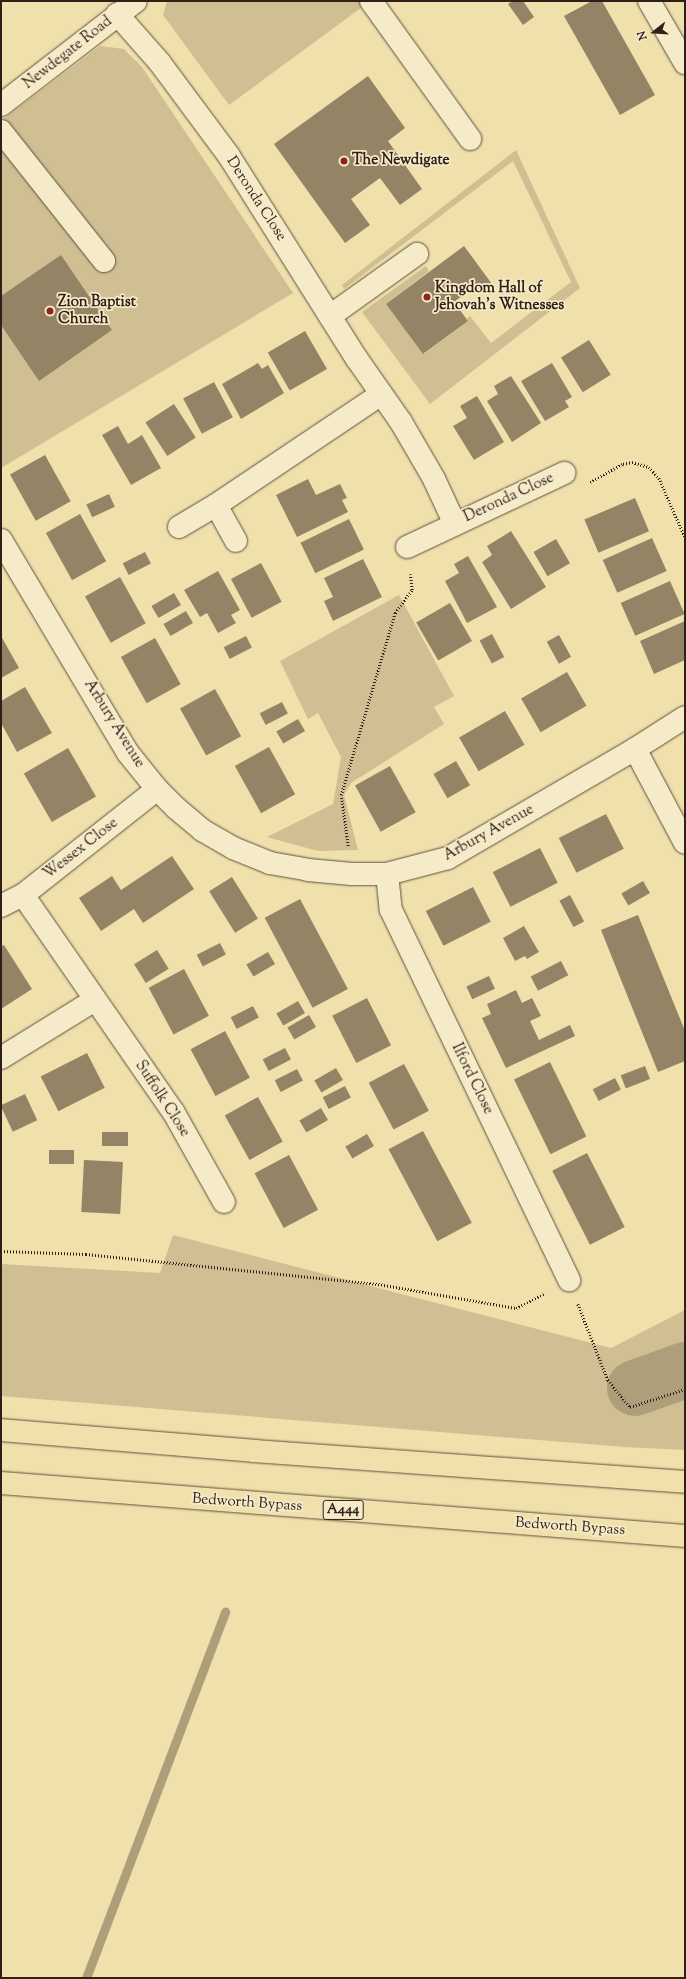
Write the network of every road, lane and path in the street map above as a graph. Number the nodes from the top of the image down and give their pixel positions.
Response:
1 (136, 1) edge
2 (371, 1) edge
3 (649, 1) edge
4 (117, 14) junction
5 (685, 63) edge
6 (1, 105) edge
7 (1, 131) edge
8 (470, 139) dead end
9 (417, 254) dead end
10 (104, 261) dead end
11 (330, 316) junction
12 (382, 394) junction
13 (564, 473) joint
14 (216, 504) junction
15 (455, 524) junction
16 (180, 527) dead end
17 (685, 537) edge
18 (1, 540) edge
19 (236, 541) dead end
20 (406, 547) joint
21 (685, 718) edge
22 (634, 749) junction
23 (157, 788) junction
24 (685, 843) edge
25 (352, 874) junction
26 (387, 874) junction
27 (23, 895) junction
28 (1, 906) edge
29 (95, 1000) junction
30 (1, 1058) edge
31 (224, 1202) dead end
32 (1, 1251) edge
33 (569, 1280) junction
34 (685, 1389) edge
35 (1, 1430) edge
36 (685, 1482) edge
37 (1, 1483) edge
38 (685, 1536) edge

1 - 4 street, Newdegate Road
2 - 8 street
3 - 5 street
4 - 6 street, Newdegate Road
4 - 11 street, Deronda Close
7 - 10 street
9 - 11 street
11 - 12 street, Deronda Close
12 - 14 street
12 - 15 street, Deronda Close
13 - 15 street, Deronda Close
13 - 17 path
14 - 16 street
14 - 19 street
15 - 20 street, Deronda Close
18 - 23 street, Arbury Avenue
20 - 25 path
21 - 22 street, Arbury Avenue
22 - 24 street
22 - 26 street, Arbury Avenue
23 - 25 street, Arbury Avenue
23 - 27 street, Wessex Close
25 - 26 street, Arbury Avenue
26 - 33 street, Ilford Close
27 - 28 street, Wessex Close
27 - 29 street, Suffolk Close
29 - 30 street
29 - 31 street, Suffolk Close
32 - 33 path
33 - 34 path
35 - 36 highway
37 - 38 highway, Bedworth Bypass / A444

